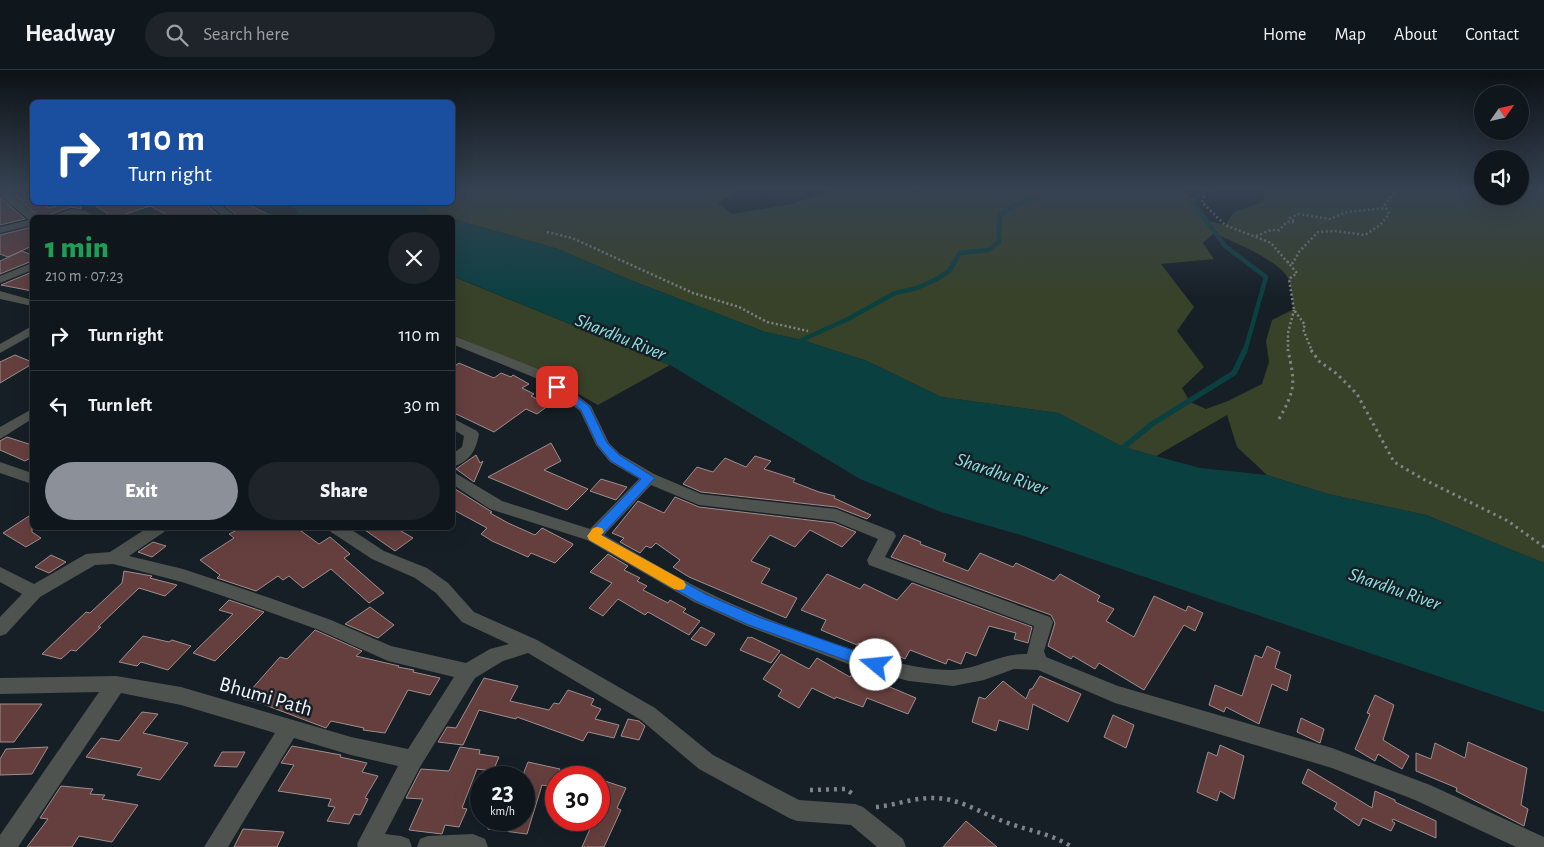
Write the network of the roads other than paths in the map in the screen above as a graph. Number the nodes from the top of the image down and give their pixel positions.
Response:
1 (19, 225) edge
2 (0, 230) edge
3 (30, 267) edge
4 (0, 280) edge
5 (0, 295) edge
6 (30, 302) edge
7 (30, 331) edge
8 (455, 340) edge
9 (0, 349) edge
10 (30, 413) edge
11 (455, 424) edge
12 (0, 434) edge
13 (455, 460) edge
14 (0, 467) edge
15 (30, 478) edge
16 (455, 478) edge
17 (649, 478) junction
18 (155, 530) edge
19 (340, 530) edge
20 (593, 536) junction
21 (113, 558) junction
22 (0, 574) edge
23 (34, 592) junction
24 (0, 630) edge
25 (530, 645) junction
26 (1040, 662) junction
27 (468, 672) junction
28 (116, 684) junction
29 (0, 686) edge
30 (290, 727) junction
31 (413, 760) junction
32 (5, 847) edge
33 (215, 847) edge
34 (401, 847) edge
35 (428, 847) edge
36 (477, 847) edge
37 (894, 847) edge
38 (1541, 847) edge

1 - 2 street
3 - 4 street
5 - 6 street
7 - 9 street
8 - 17 street
10 - 12 street
11 - 13 street
14 - 15 street
16 - 20 street
17 - 20 street
17 - 26 street
18 - 21 street
19 - 25 street
20 - 26 street
21 - 23 street
21 - 27 street
22 - 23 street
23 - 24 street
25 - 27 street
25 - 37 street
26 - 38 street
27 - 31 street
28 - 29 street, Bhumi Path
28 - 30 street, Bhumi Path
28 - 32 street
30 - 31 street, Bhumi Path
30 - 33 street
31 - 34 street
35 - 36 street

